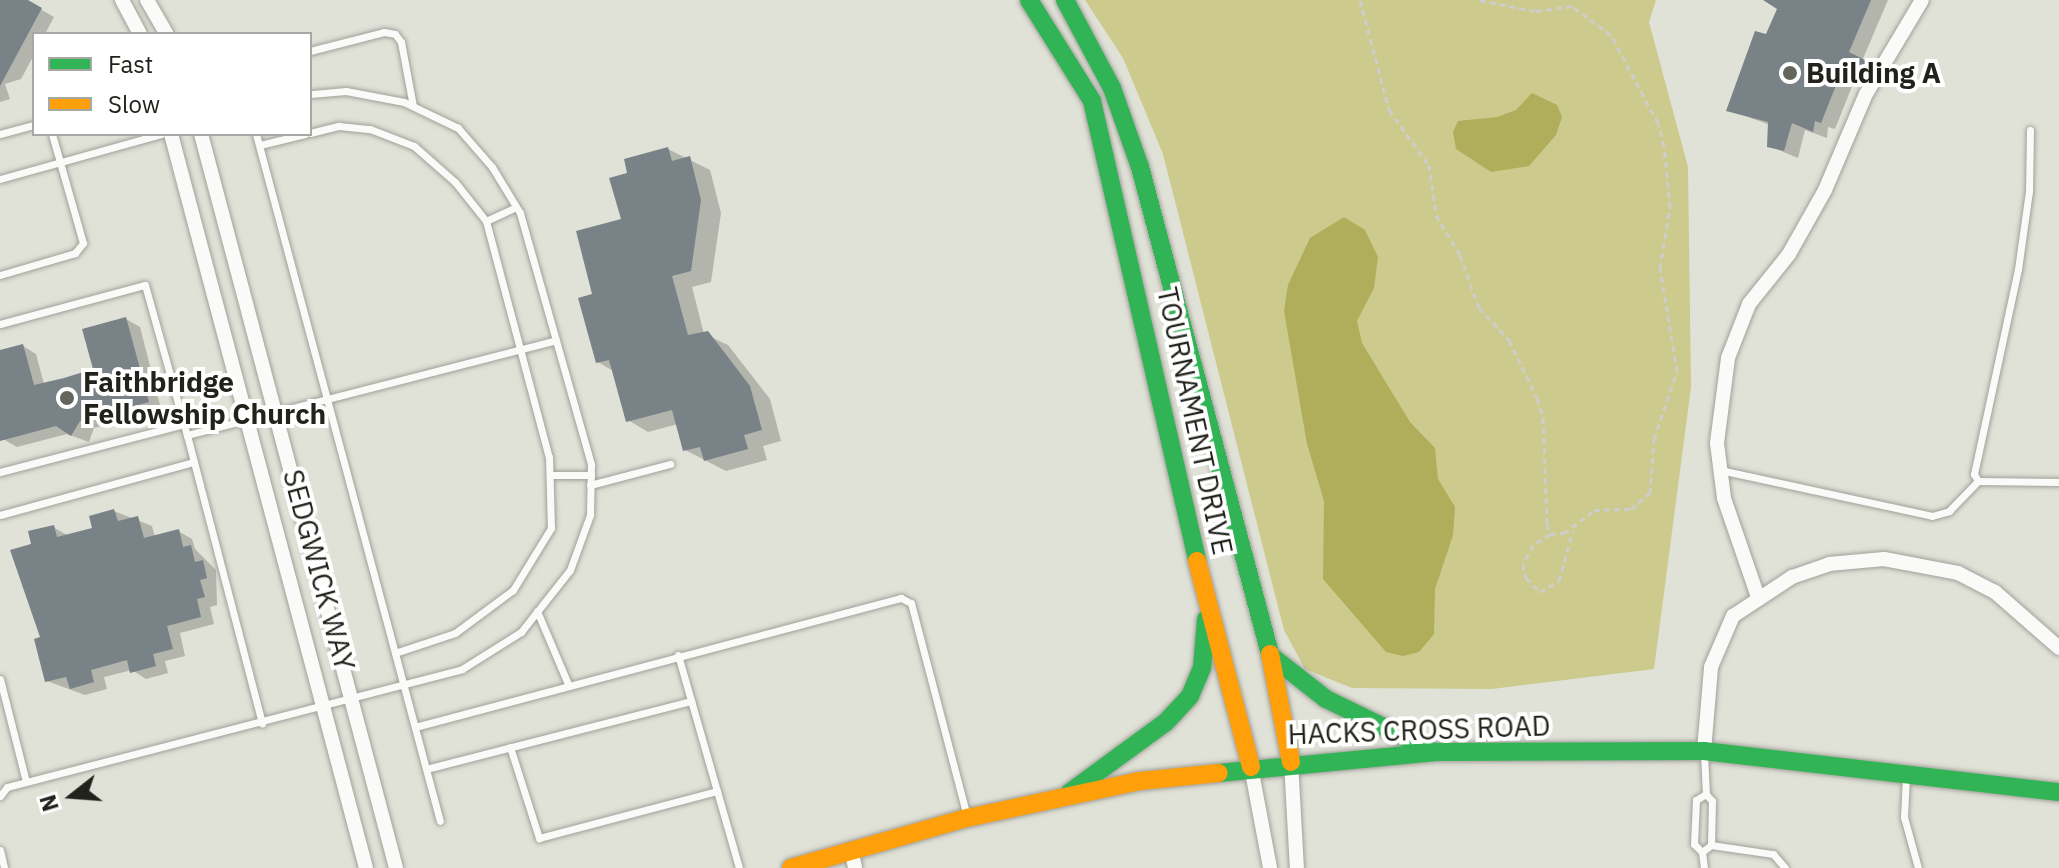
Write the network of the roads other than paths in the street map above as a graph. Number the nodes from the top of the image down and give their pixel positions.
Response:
1 (122, 0) edge
2 (147, 0) edge
3 (1029, 0) edge
4 (1065, 0) edge
5 (1922, 0) edge
6 (139, 32) edge
7 (166, 32) edge
8 (312, 50) edge
9 (312, 94) edge
10 (413, 106) junction
11 (32, 126) edge
12 (2030, 130) dead end
13 (312, 132) edge
14 (0, 134) edge
15 (53, 136) edge
16 (154, 136) edge
17 (172, 136) edge
18 (202, 136) edge
19 (257, 136) edge
20 (295, 136) edge
21 (260, 145) junction
22 (61, 162) junction
23 (0, 179) edge
24 (516, 207) junction
25 (486, 221) junction
26 (0, 275) edge
27 (0, 324) edge
28 (556, 340) junction
29 (523, 348) junction
30 (327, 399) junction
31 (276, 412) junction
32 (249, 419) junction
33 (184, 424) junction
34 (187, 435) junction
35 (194, 462) junction
36 (670, 464) dead end
37 (1720, 470) junction
38 (0, 472) edge
39 (551, 475) junction
40 (591, 475) junction
41 (1978, 481) junction
42 (2059, 482) edge
43 (590, 485) junction
44 (0, 515) edge
45 (1758, 597) junction
46 (1207, 603) junction
47 (537, 611) junction
48 (2059, 648) edge
49 (395, 653) junction
50 (678, 655) junction
51 (1270, 655) junction
52 (0, 679) edge
53 (568, 684) junction
54 (404, 687) junction
55 (354, 701) junction
56 (691, 701) junction
57 (325, 708) junction
58 (262, 723) junction
59 (415, 727) junction
60 (510, 747) junction
61 (1704, 751) junction
62 (1436, 752) junction
63 (1291, 762) junction
64 (1251, 767) junction
65 (426, 769) junction
66 (1906, 773) junction
67 (26, 782) junction
68 (717, 791) junction
69 (2059, 792) edge
70 (1706, 794) junction
71 (0, 796) edge
72 (1063, 797) junction
73 (967, 818) junction
74 (440, 821) dead end
75 (1711, 845) junction
76 (0, 850) edge
77 (1702, 852) junction
78 (853, 859) edge
79 (4, 868) edge
80 (366, 868) edge
81 (396, 868) edge
82 (739, 868) edge
83 (791, 868) edge
84 (1270, 868) edge
85 (1297, 868) edge
86 (1704, 868) edge
87 (1785, 868) edge
88 (1918, 868) edge

1 - 6 street
2 - 7 street
3 - 46 main road, TOURNAMENT DRIVE
4 - 51 main road, TOURNAMENT DRIVE
5 - 37 street
8 - 10 lane
9 - 10 lane
10 - 24 lane
11 - 14 lane
12 - 41 lane
13 - 25 lane
15 - 22 lane
16 - 22 lane
17 - 32 street, SEDGWICK WAY
18 - 31 street, SEDGWICK WAY
19 - 21 lane
20 - 21 lane
21 - 30 lane
22 - 23 lane
22 - 26 lane
24 - 25 lane
24 - 28 lane
25 - 29 lane
27 - 33 lane
28 - 29 lane
28 - 40 lane
29 - 30 lane
29 - 39 lane
30 - 31 lane
30 - 49 lane
31 - 32 lane
31 - 55 street, SEDGWICK WAY
32 - 34 lane
32 - 57 street, SEDGWICK WAY
33 - 34 lane
33 - 38 lane
34 - 35 lane
35 - 44 lane
35 - 58 lane
36 - 43 lane
37 - 41 lane
37 - 45 street
39 - 40 lane
39 - 49 lane
40 - 43 lane
41 - 42 lane
43 - 47 lane
45 - 48 street
45 - 61 street
46 - 64 main road, TOURNAMENT DRIVE
46 - 72 main road
47 - 53 lane
47 - 54 lane
49 - 54 lane
50 - 53 lane
50 - 56 lane
50 - 73 lane
51 - 62 main road
51 - 63 main road, TOURNAMENT DRIVE
52 - 67 lane
53 - 59 lane
54 - 55 lane
54 - 59 lane
55 - 57 lane
55 - 81 street, SEDGWICK WAY
56 - 60 lane
56 - 68 lane
57 - 58 lane
57 - 80 street, SEDGWICK WAY
58 - 67 lane
59 - 65 lane
60 - 65 lane
60 - 68 lane
61 - 62 main road, HACKS CROSS ROAD
61 - 66 main road, HACKS CROSS ROAD
61 - 70 lane
62 - 63 main road, HACKS CROSS ROAD
63 - 64 main road, HACKS CROSS ROAD
63 - 85 street, TOURNAMENT DRIVE
64 - 72 main road, HACKS CROSS ROAD
64 - 84 street, TOURNAMENT DRIVE
65 - 74 lane
66 - 69 main road, HACKS CROSS ROAD
66 - 88 lane
67 - 71 lane
68 - 82 lane
70 - 75 lane
70 - 77 lane
72 - 73 main road, HACKS CROSS ROAD
73 - 78 main road, HACKS CROSS ROAD
75 - 77 lane
75 - 87 lane
76 - 79 lane
77 - 86 lane
78 - 83 main road, HACKS CROSS ROAD

